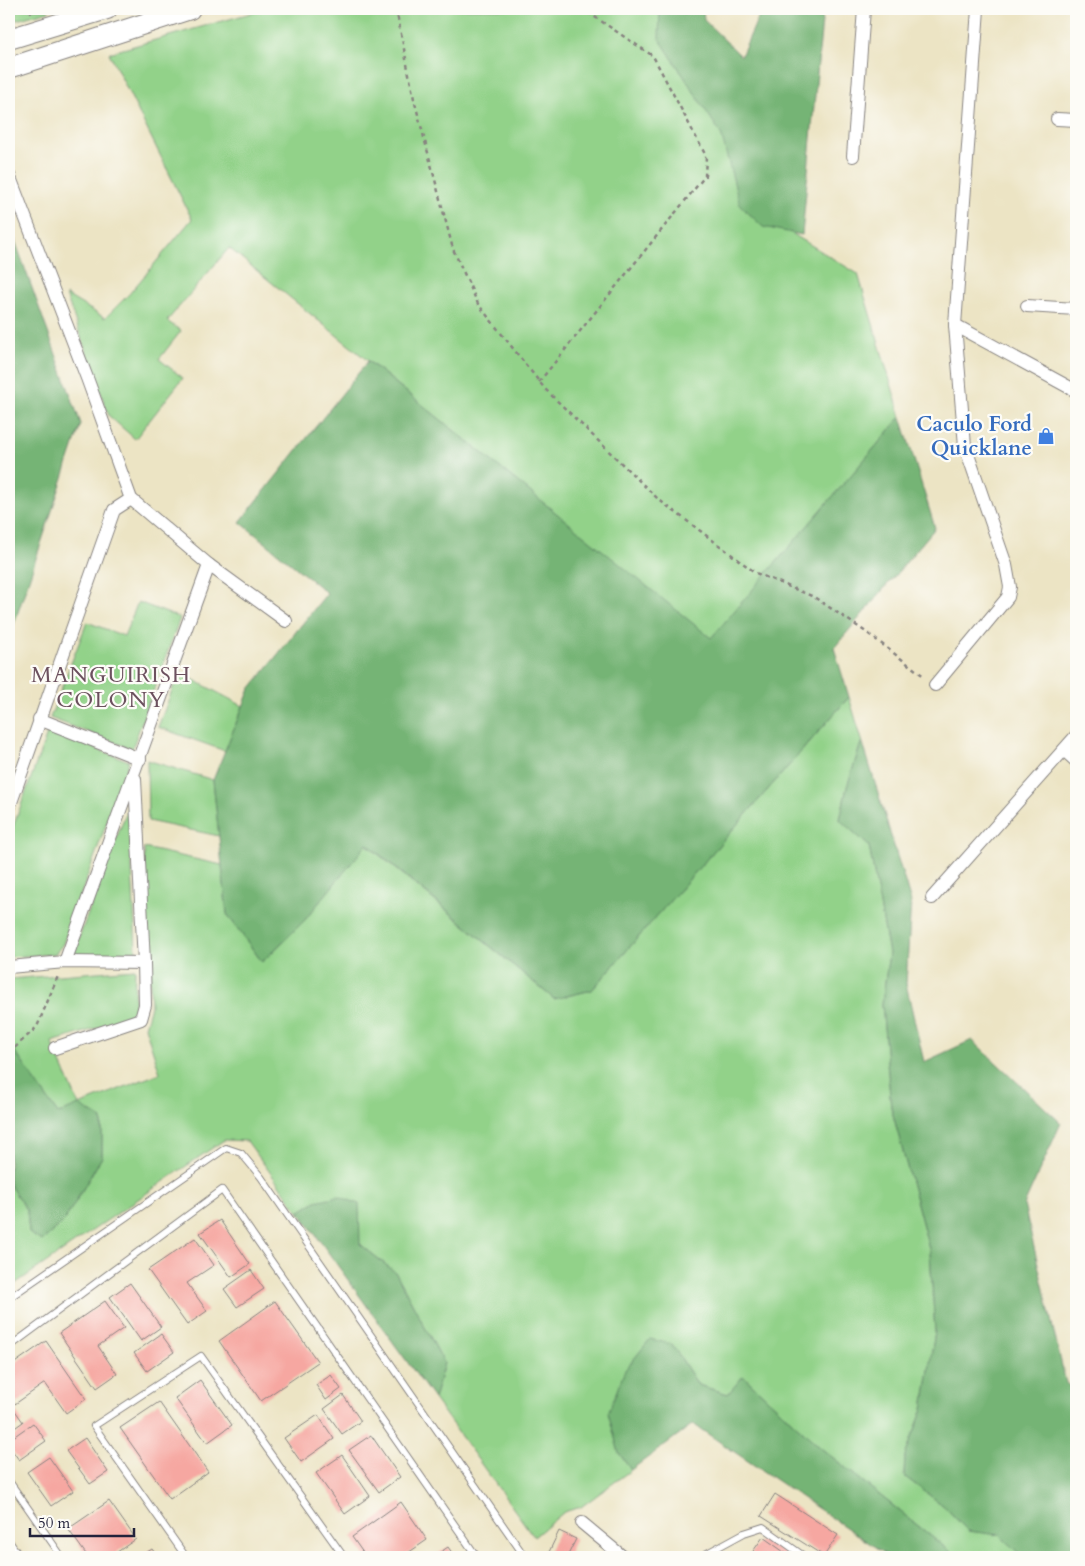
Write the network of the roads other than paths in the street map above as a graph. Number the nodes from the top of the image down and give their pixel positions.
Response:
1 (107, 9) edge
2 (190, 9) edge
3 (864, 9) edge
4 (978, 9) edge
5 (9, 39) edge
6 (9, 68) edge
7 (1057, 119) dead end
8 (1076, 120) edge
9 (853, 156) dead end
10 (9, 175) edge
11 (1027, 306) dead end
12 (1076, 309) edge
13 (955, 325) junction
14 (1076, 391) edge
15 (131, 499) junction
16 (209, 565) junction
17 (286, 620) dead end
18 (935, 685) road end
19 (39, 719) junction
20 (1076, 736) edge
21 (1064, 750) junction
22 (140, 759) junction
23 (1076, 761) edge
24 (135, 774) junction
25 (9, 808) edge
26 (932, 898) dead end
27 (65, 962) junction
28 (144, 963) junction
29 (9, 967) edge
30 (55, 1048) dead end
31 (9, 1298) edge
32 (9, 1347) edge
33 (9, 1482) edge
34 (582, 1522) dead end
35 (9, 1541) edge
36 (20, 1557) edge
37 (62, 1557) edge
38 (186, 1557) edge
39 (344, 1557) edge
40 (477, 1557) edge
41 (525, 1557) edge
42 (623, 1557) edge
43 (700, 1557) edge
44 (805, 1557) edge

1 - 5 main road
2 - 6 main road
3 - 9 street
4 - 13 street
7 - 8 street
10 - 15 street
11 - 12 street
13 - 14 street
13 - 18 street
15 - 16 street
15 - 19 street
16 - 17 street
16 - 22 street
19 - 22 street
19 - 25 street
20 - 21 street
21 - 23 street
21 - 26 street
22 - 24 street
24 - 27 street
24 - 28 street
27 - 28 street
27 - 29 street
28 - 30 street
31 - 41 lane
32 - 40 lane
33 - 37 lane
34 - 42 street
35 - 36 lane
38 - 39 lane
43 - 44 lane

